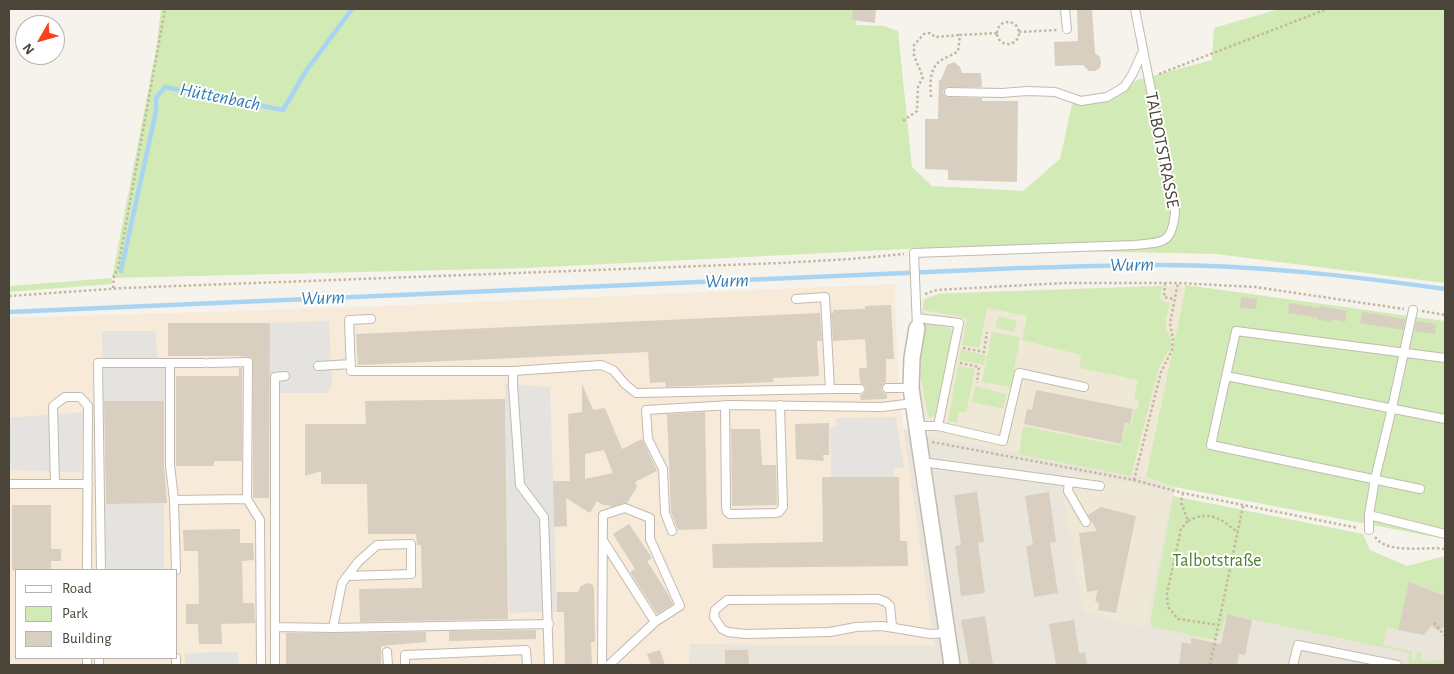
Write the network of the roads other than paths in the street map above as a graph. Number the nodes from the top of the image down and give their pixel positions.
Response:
1 (1065, 9) edge
2 (1135, 9) edge
3 (1067, 29) road end
4 (1143, 51) junction
5 (950, 92) dead end
6 (796, 299) dead end
7 (1413, 310) road end
8 (371, 319) dead end
9 (917, 323) junction
10 (1405, 353) junction
11 (1445, 358) edge
12 (170, 363) junction
13 (351, 364) junction
14 (318, 366) dead end
15 (514, 370) junction
16 (285, 376) dead end
17 (1226, 376) junction
18 (1084, 387) dead end
19 (887, 388) dead end
20 (910, 388) junction
21 (830, 389) junction
22 (860, 389) dead end
23 (913, 403) junction
24 (725, 405) junction
25 (780, 405) junction
26 (1392, 408) junction
27 (1445, 419) edge
28 (938, 426) junction
29 (918, 432) junction
30 (922, 462) junction
31 (1375, 479) junction
32 (1069, 482) junction
33 (9, 484) edge
34 (55, 484) junction
35 (88, 484) junction
36 (1100, 486) dead end
37 (1420, 489) dead end
38 (247, 499) junction
39 (174, 500) junction
40 (1369, 515) junction
41 (1086, 522) dead end
42 (1369, 530) road end
43 (672, 531) dead end
44 (1445, 534) edge
45 (603, 541) junction
46 (87, 569) edge
47 (101, 569) edge
48 (176, 569) edge
49 (348, 576) junction
50 (655, 622) junction
51 (549, 624) junction
52 (892, 626) junction
53 (275, 627) junction
54 (333, 628) junction
55 (947, 633) junction
56 (387, 652) dead end
57 (261, 665) edge
58 (275, 665) edge
59 (388, 665) edge
60 (405, 665) edge
61 (527, 665) edge
62 (549, 665) edge
63 (602, 665) edge
64 (609, 665) edge
65 (952, 665) edge
66 (1293, 665) edge
67 (1397, 665) edge

1 - 3 lane
2 - 4 lane, TALBOTSTRASSE
4 - 5 lane, TALBOTSTRASSE
4 - 9 lane, TALBOTSTRASSE
6 - 21 lane
7 - 10 lane
8 - 13 lane
9 - 20 street
9 - 28 lane
10 - 11 lane
10 - 17 lane
10 - 26 lane
12 - 38 lane
12 - 39 lane
12 - 47 lane
13 - 14 lane
13 - 15 lane
15 - 21 lane
15 - 51 lane
16 - 53 lane
17 - 26 lane
17 - 31 lane
18 - 28 lane
19 - 20 lane
20 - 23 street
21 - 22 lane
23 - 25 lane
23 - 29 street
24 - 25 lane
24 - 25 lane
24 - 43 lane
26 - 27 lane
26 - 31 lane
28 - 29 lane
29 - 30 street
30 - 32 lane
30 - 55 street
31 - 37 lane
31 - 40 lane
32 - 36 lane
32 - 41 lane
33 - 34 lane
34 - 35 lane
34 - 35 lane
35 - 46 lane
38 - 39 lane
38 - 57 lane
39 - 48 lane
40 - 42 lane
40 - 44 lane
45 - 50 lane
45 - 50 lane
45 - 63 lane
49 - 49 lane
49 - 54 lane
50 - 64 lane
51 - 54 lane
51 - 62 lane
52 - 52 lane
52 - 55 lane
53 - 54 lane
53 - 58 lane
55 - 65 street
56 - 59 lane
60 - 61 lane
66 - 67 lane

